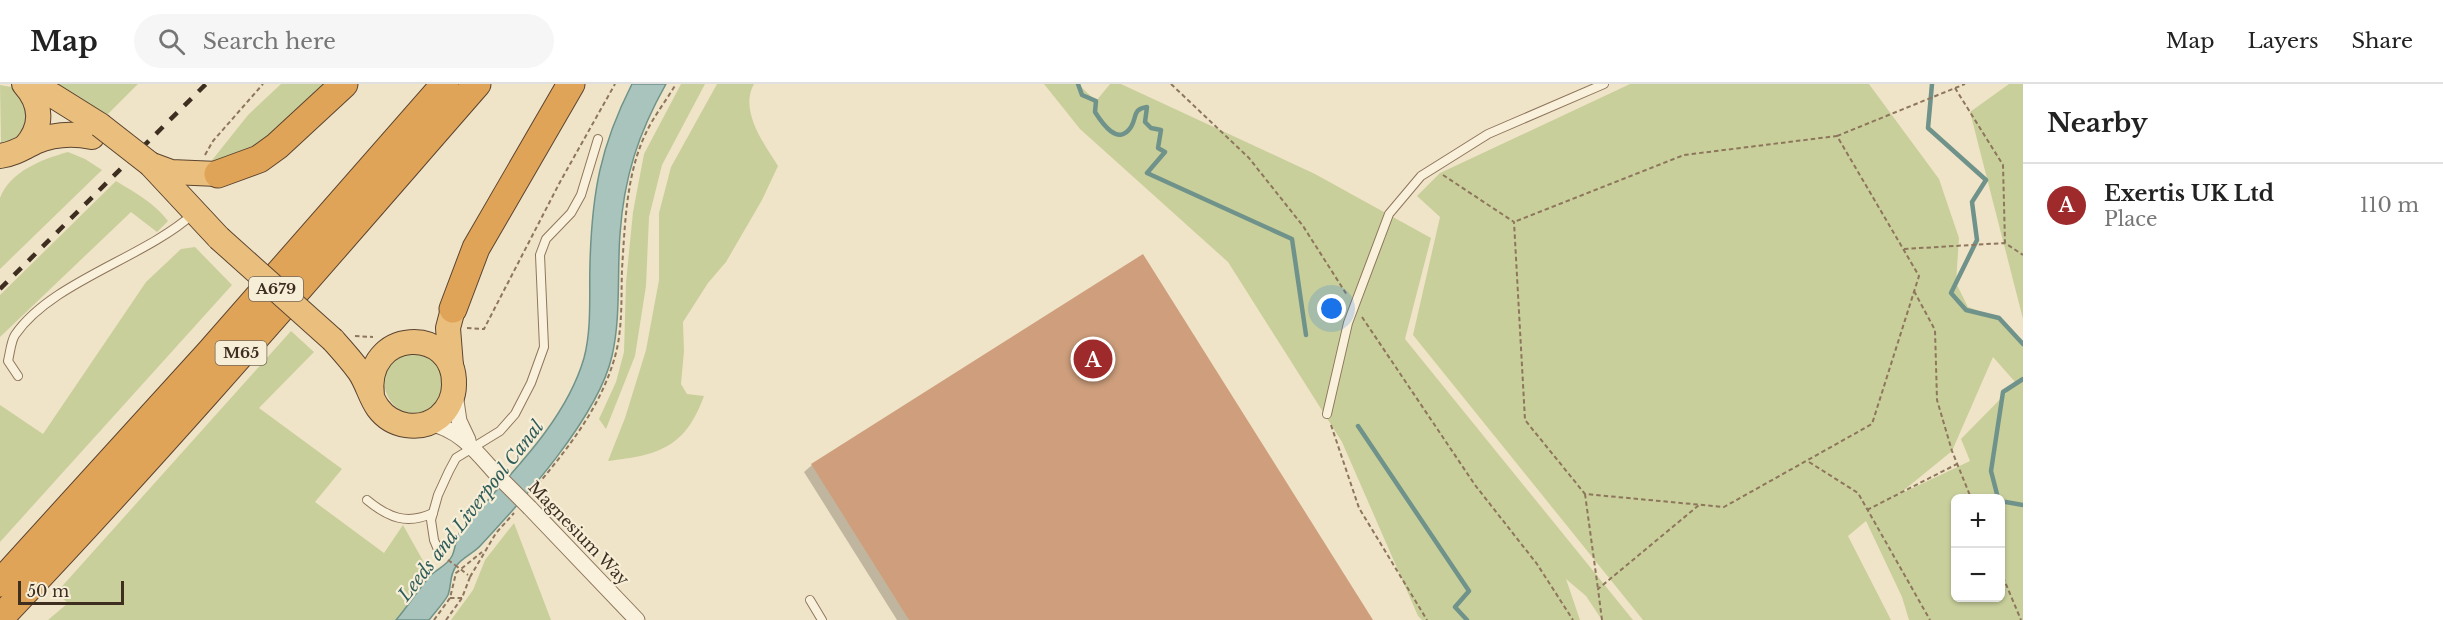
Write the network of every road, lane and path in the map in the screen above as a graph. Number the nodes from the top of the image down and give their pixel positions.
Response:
1 (25, 84) edge
2 (344, 84) edge
3 (445, 84) edge
4 (477, 84) edge
5 (571, 84) edge
6 (615, 84) edge
7 (676, 84) edge
8 (1171, 84) edge
9 (1604, 84) edge
10 (1965, 84) edge
11 (1955, 88) junction
12 (96, 131) junction
13 (1837, 136) junction
14 (598, 139) dead end
15 (9, 156) edge
16 (142, 163) junction
17 (1433, 168) junction
18 (218, 174) joint
19 (1514, 222) junction
20 (203, 223) junction
21 (2005, 243) junction
22 (1904, 249) junction
23 (2023, 255) edge
24 (1914, 291) junction
25 (1354, 306) junction
26 (455, 319) junction
27 (333, 339) junction
28 (390, 348) junction
29 (18, 376) dead end
30 (453, 378) junction
31 (372, 396) junction
32 (1327, 414) joint
33 (428, 423) junction
34 (472, 447) junction
35 (1807, 461) junction
36 (1957, 464) junction
37 (1585, 494) junction
38 (1969, 494) edge
39 (367, 500) dead end
40 (526, 503) junction
41 (1699, 505) junction
42 (1868, 510) junction
43 (433, 513) junction
44 (484, 551) junction
45 (439, 552) dead end
46 (455, 565) dead end
47 (469, 576) junction
48 (2005, 580) edge
49 (0, 584) edge
50 (1598, 589) junction
51 (450, 598) junction
52 (462, 598) junction
53 (810, 600) dead end
54 (0, 618) edge
55 (434, 620) edge
56 (446, 620) edge
57 (637, 620) edge
58 (822, 620) edge
59 (1427, 620) edge
60 (1572, 620) edge
61 (1602, 620) edge
62 (1930, 620) edge
63 (2021, 620) edge

1 - 12 highway, A679
1 - 15 highway, A679
2 - 18 highway
3 - 49 highway, M65
4 - 54 highway, M65
5 - 26 highway
6 - 26 path
7 - 40 path
8 - 25 path
9 - 17 lane
10 - 11 path
11 - 13 path
11 - 21 path
12 - 15 highway, A679
12 - 16 highway, A679, bridge
13 - 19 path
13 - 22 path
14 - 34 lane
16 - 18 highway
16 - 20 highway, A679
17 - 19 path
17 - 25 lane
19 - 37 path
20 - 27 highway, A679, bridge
20 - 29 lane
21 - 22 path
21 - 23 path
22 - 24 path
24 - 35 path
24 - 36 path
25 - 32 lane
25 - 60 path
26 - 30 highway
27 - 28 highway, A679
27 - 31 highway, A679
28 - 30 highway, A679
28 - 31 highway
30 - 33 highway
30 - 34 street, Magnesium Way
31 - 33 highway, A679
32 - 59 path
33 - 34 street, Magnesium Way
34 - 40 street, Magnesium Way, bridge
34 - 43 lane
35 - 41 path
35 - 42 path
36 - 38 path
36 - 42 path
37 - 41 path
37 - 50 path
39 - 43 lane
40 - 44 path
40 - 57 street, Magnesium Way
41 - 50 path
42 - 62 path
43 - 45 lane
44 - 47 path
44 - 51 path
46 - 47 path, bridge
47 - 52 path
48 - 63 path
50 - 61 path
51 - 52 path
51 - 55 path
52 - 56 path
53 - 58 lane

